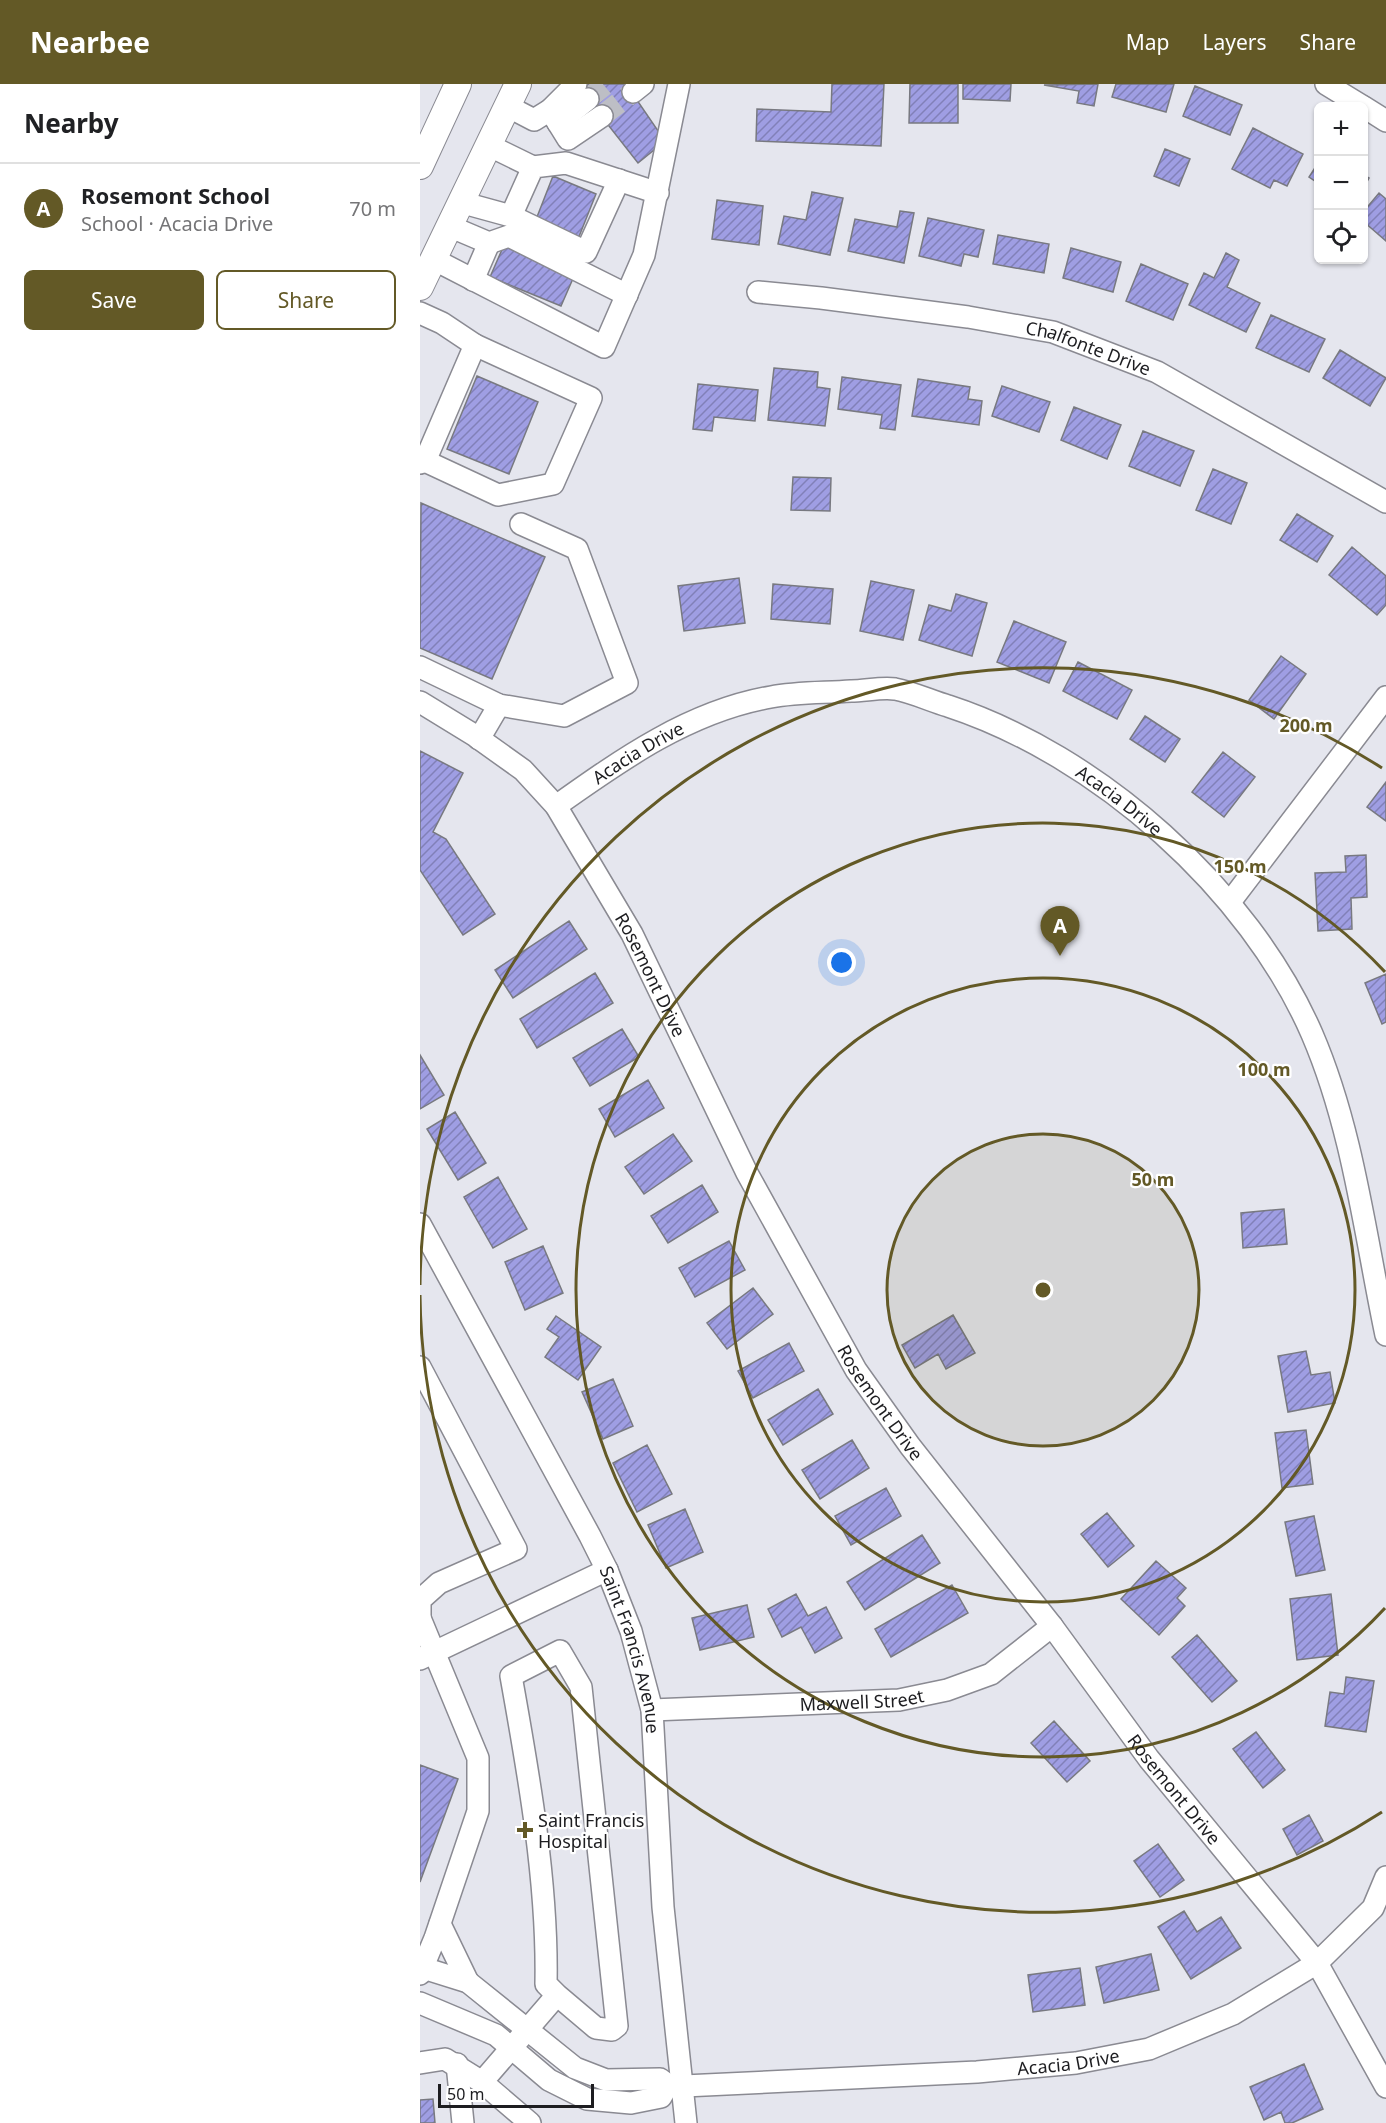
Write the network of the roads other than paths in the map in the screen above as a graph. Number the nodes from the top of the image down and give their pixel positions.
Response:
1 (458, 84) edge
2 (679, 84) edge
3 (1326, 84) edge
4 (582, 91) tunnel mouth
5 (512, 95) edge
6 (1355, 102) edge
7 (1368, 110) edge
8 (554, 116) junction
9 (602, 116) tunnel mouth
10 (1386, 121) edge
11 (426, 138) edge
12 (488, 145) junction
13 (420, 166) edge
14 (533, 167) junction
15 (620, 180) junction
16 (658, 193) junction
17 (460, 202) junction
18 (511, 216) junction
19 (449, 226) junction
20 (489, 243) junction
21 (433, 259) junction
22 (473, 280) junction
23 (420, 287) edge
24 (758, 292) dead end
25 (627, 295) junction
26 (420, 313) edge
27 (475, 345) junction
28 (423, 462) edge
29 (1386, 502) edge
30 (521, 524) dead end
31 (420, 667) edge
32 (1386, 697) edge
33 (420, 702) edge
34 (499, 705) junction
35 (479, 739) junction
36 (556, 806) junction
37 (1230, 902) junction
38 (420, 1224) edge
39 (1386, 1335) edge
40 (423, 1378) edge
41 (607, 1569) junction
42 (420, 1617) edge
43 (1052, 1626) junction
44 (428, 1656) edge
45 (652, 1710) junction
46 (1384, 1888) edge
47 (440, 1924) junction
48 (1317, 1964) junction
49 (421, 1969) edge
50 (468, 1982) junction
51 (557, 1995) junction
52 (420, 2003) edge
53 (528, 2031) junction
54 (512, 2049) junction
55 (420, 2063) edge
56 (457, 2064) junction
57 (1383, 2074) edge
58 (482, 2082) junction
59 (676, 2086) junction
60 (463, 2123) edge
61 (530, 2123) edge
62 (686, 2123) edge

1 - 11 main road
2 - 16 street
3 - 6 street
4 - 8 street
5 - 8 street
5 - 12 main road
7 - 10 street
8 - 9 street
11 - 13 main road
12 - 14 street
12 - 17 main road
14 - 15 street
14 - 18 street
15 - 16 street
15 - 18 street
16 - 25 street
17 - 18 street
17 - 19 main road
19 - 20 street
19 - 21 main road
20 - 22 street
20 - 25 street
21 - 22 street
21 - 23 main road
22 - 25 street
24 - 29 street, Chalfonte Drive
26 - 27 street
27 - 28 street
27 - 28 street
30 - 34 street
31 - 34 street
32 - 37 street
33 - 35 street, Rosemont Drive
34 - 35 street
35 - 36 street, Rosemont Drive
36 - 37 street, Acacia Drive
36 - 43 street, Rosemont Drive
37 - 39 street, Acacia Drive
38 - 41 street, Saint Francis Avenue
40 - 42 street
41 - 44 street
41 - 45 street, Saint Francis Avenue
42 - 44 street
43 - 45 street, Maxwell Street
43 - 48 street, Rosemont Drive
44 - 47 street
45 - 59 street, Saint Francis Avenue
46 - 48 street, Acacia Drive
47 - 49 street
47 - 50 street
48 - 57 street, Rosemont Drive
48 - 59 street, Acacia Drive
49 - 50 street
50 - 53 street, Acacia Drive
51 - 51 street
51 - 53 street
52 - 54 street
53 - 54 street
53 - 59 street, Acacia Drive
54 - 58 street
54 - 59 street
55 - 56 street
56 - 58 street
56 - 60 street
58 - 61 street
59 - 62 street, Saint Francis Avenue

